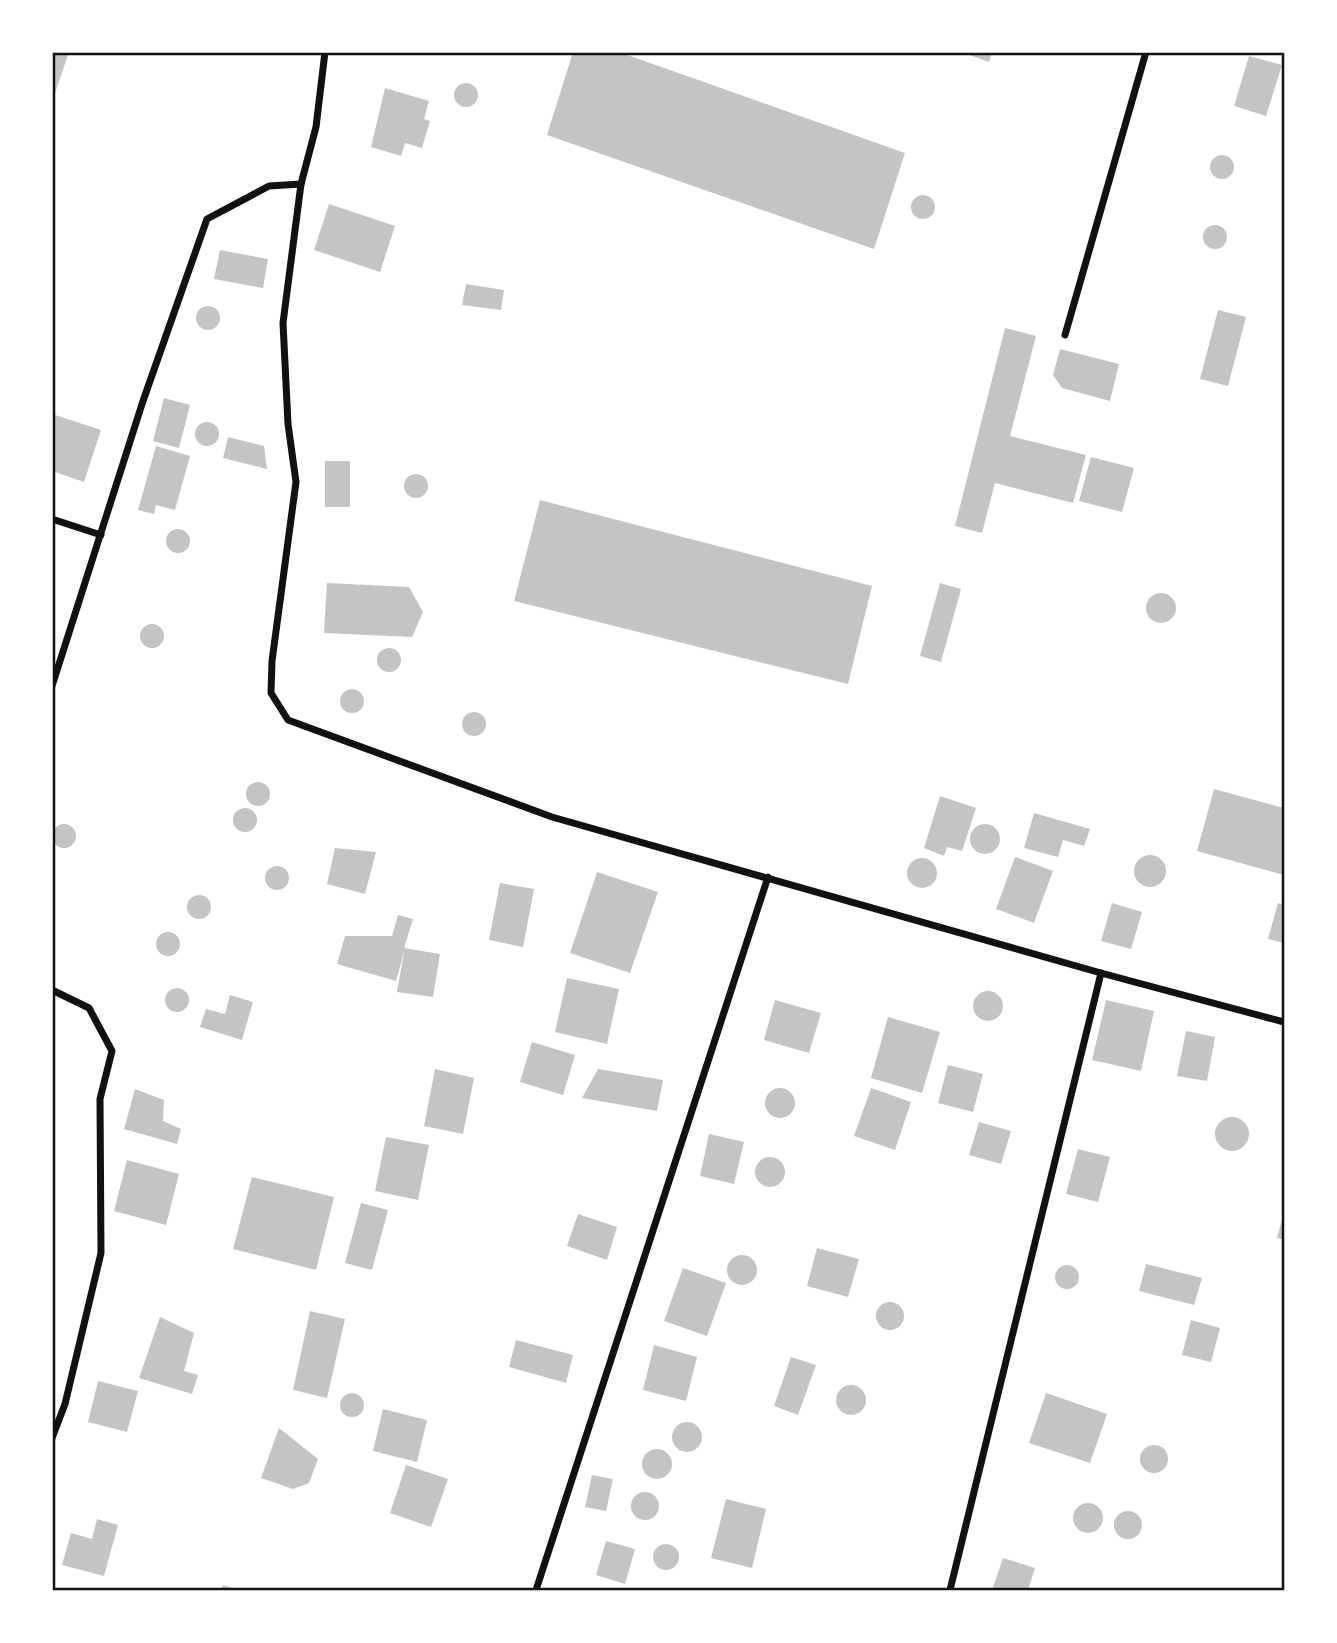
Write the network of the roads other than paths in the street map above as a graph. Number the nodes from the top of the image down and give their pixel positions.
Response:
1 (325, 52) edge
2 (1146, 52) edge
3 (301, 184) junction
4 (1065, 335) dead end
5 (52, 519) edge
6 (101, 535) junction
7 (54, 674) edge
8 (52, 686) edge
9 (768, 877) junction
10 (1101, 973) junction
11 (52, 990) edge
12 (1284, 1022) edge
13 (52, 1438) edge
14 (536, 1591) edge
15 (950, 1591) edge

1 - 3 street
2 - 4 street
3 - 6 street
3 - 9 street
5 - 6 street
6 - 7 street
7 - 8 street
9 - 10 street
9 - 14 street
10 - 12 street
10 - 15 street
11 - 13 street

